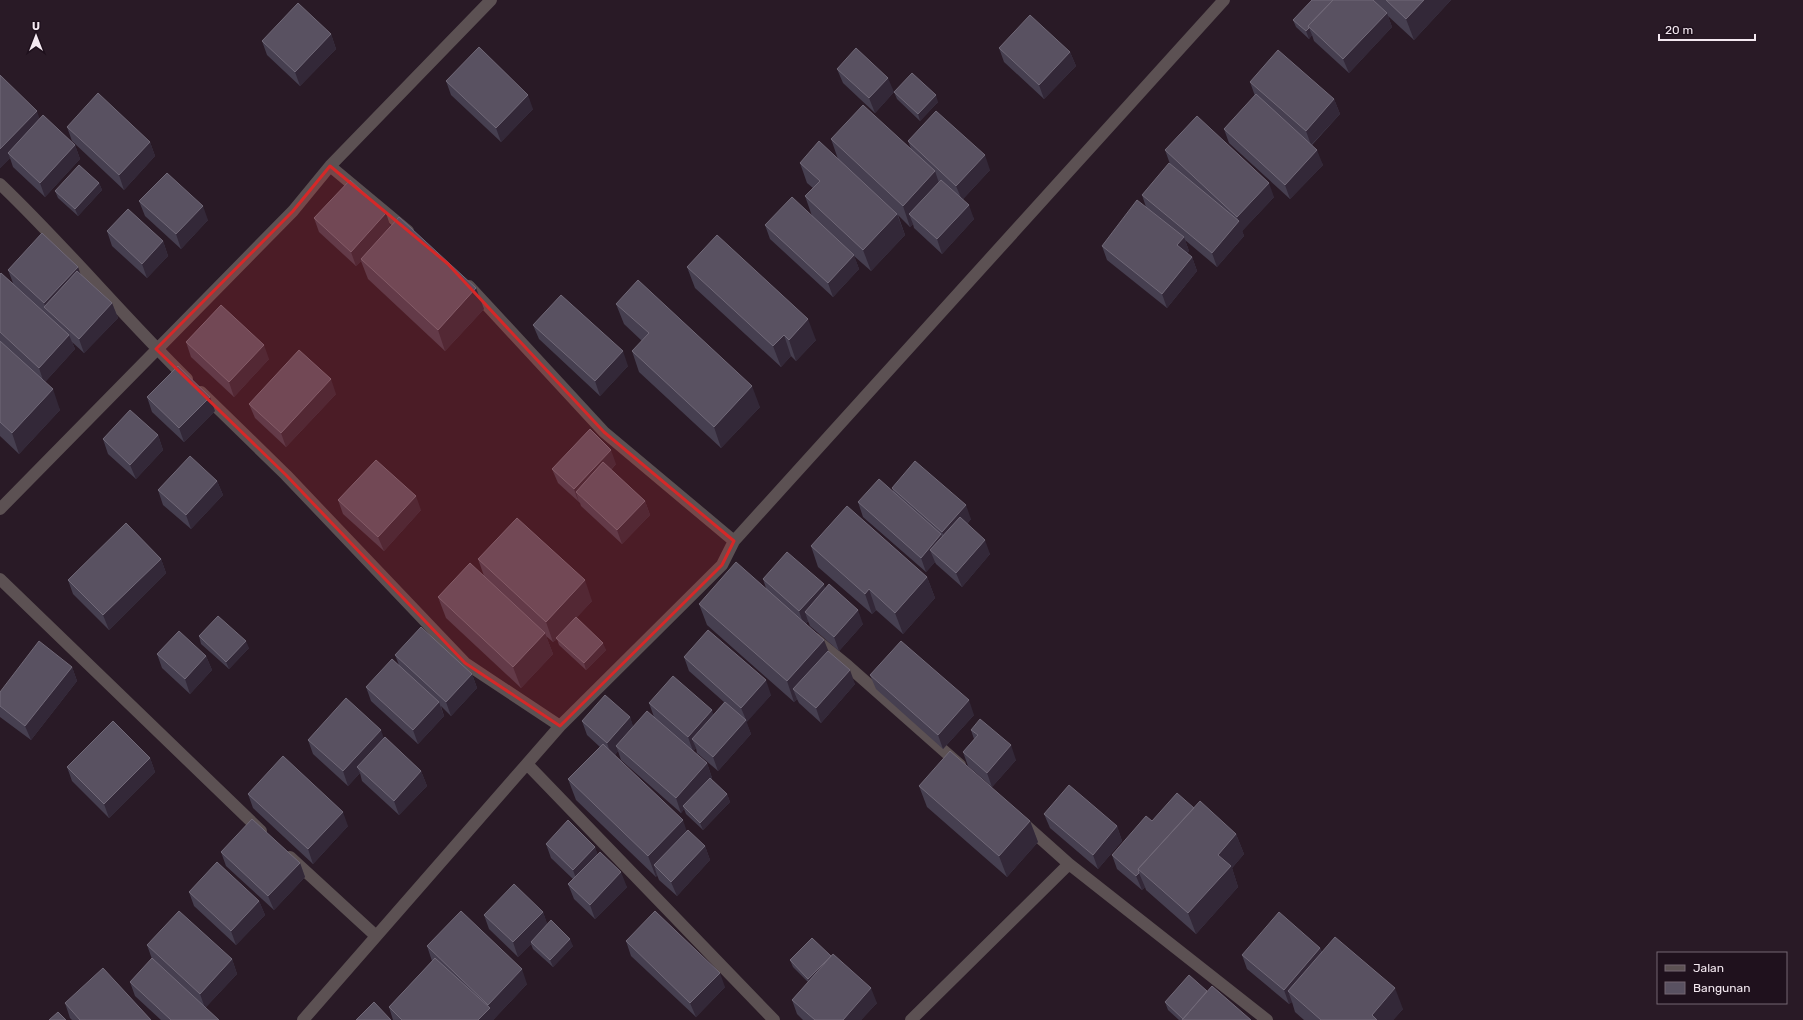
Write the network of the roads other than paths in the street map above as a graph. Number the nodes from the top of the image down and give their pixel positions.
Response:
1 (491, 0) edge
2 (1224, 0) edge
3 (330, 166) junction
4 (0, 184) edge
5 (418, 239) edge
6 (459, 275) edge
7 (156, 349) junction
8 (0, 509) edge
9 (734, 541) junction
10 (722, 565) junction
11 (734, 574) edge
12 (0, 579) edge
13 (806, 632) edge
14 (560, 726) junction
15 (527, 764) junction
16 (971, 775) edge
17 (1011, 812) edge
18 (271, 840) edge
19 (283, 850) edge
20 (1069, 864) junction
21 (376, 936) junction
22 (303, 1020) edge
23 (774, 1020) edge
24 (910, 1020) edge
25 (1268, 1020) edge

1 - 3 street
2 - 9 street
3 - 5 street
3 - 7 street
4 - 7 street
6 - 9 street
7 - 8 street
7 - 14 street
9 - 10 street
10 - 11 street
10 - 14 street
12 - 18 street
13 - 16 street
14 - 15 street
15 - 21 street
15 - 23 street
17 - 20 street
19 - 21 street
20 - 24 street
20 - 25 street
21 - 22 street

